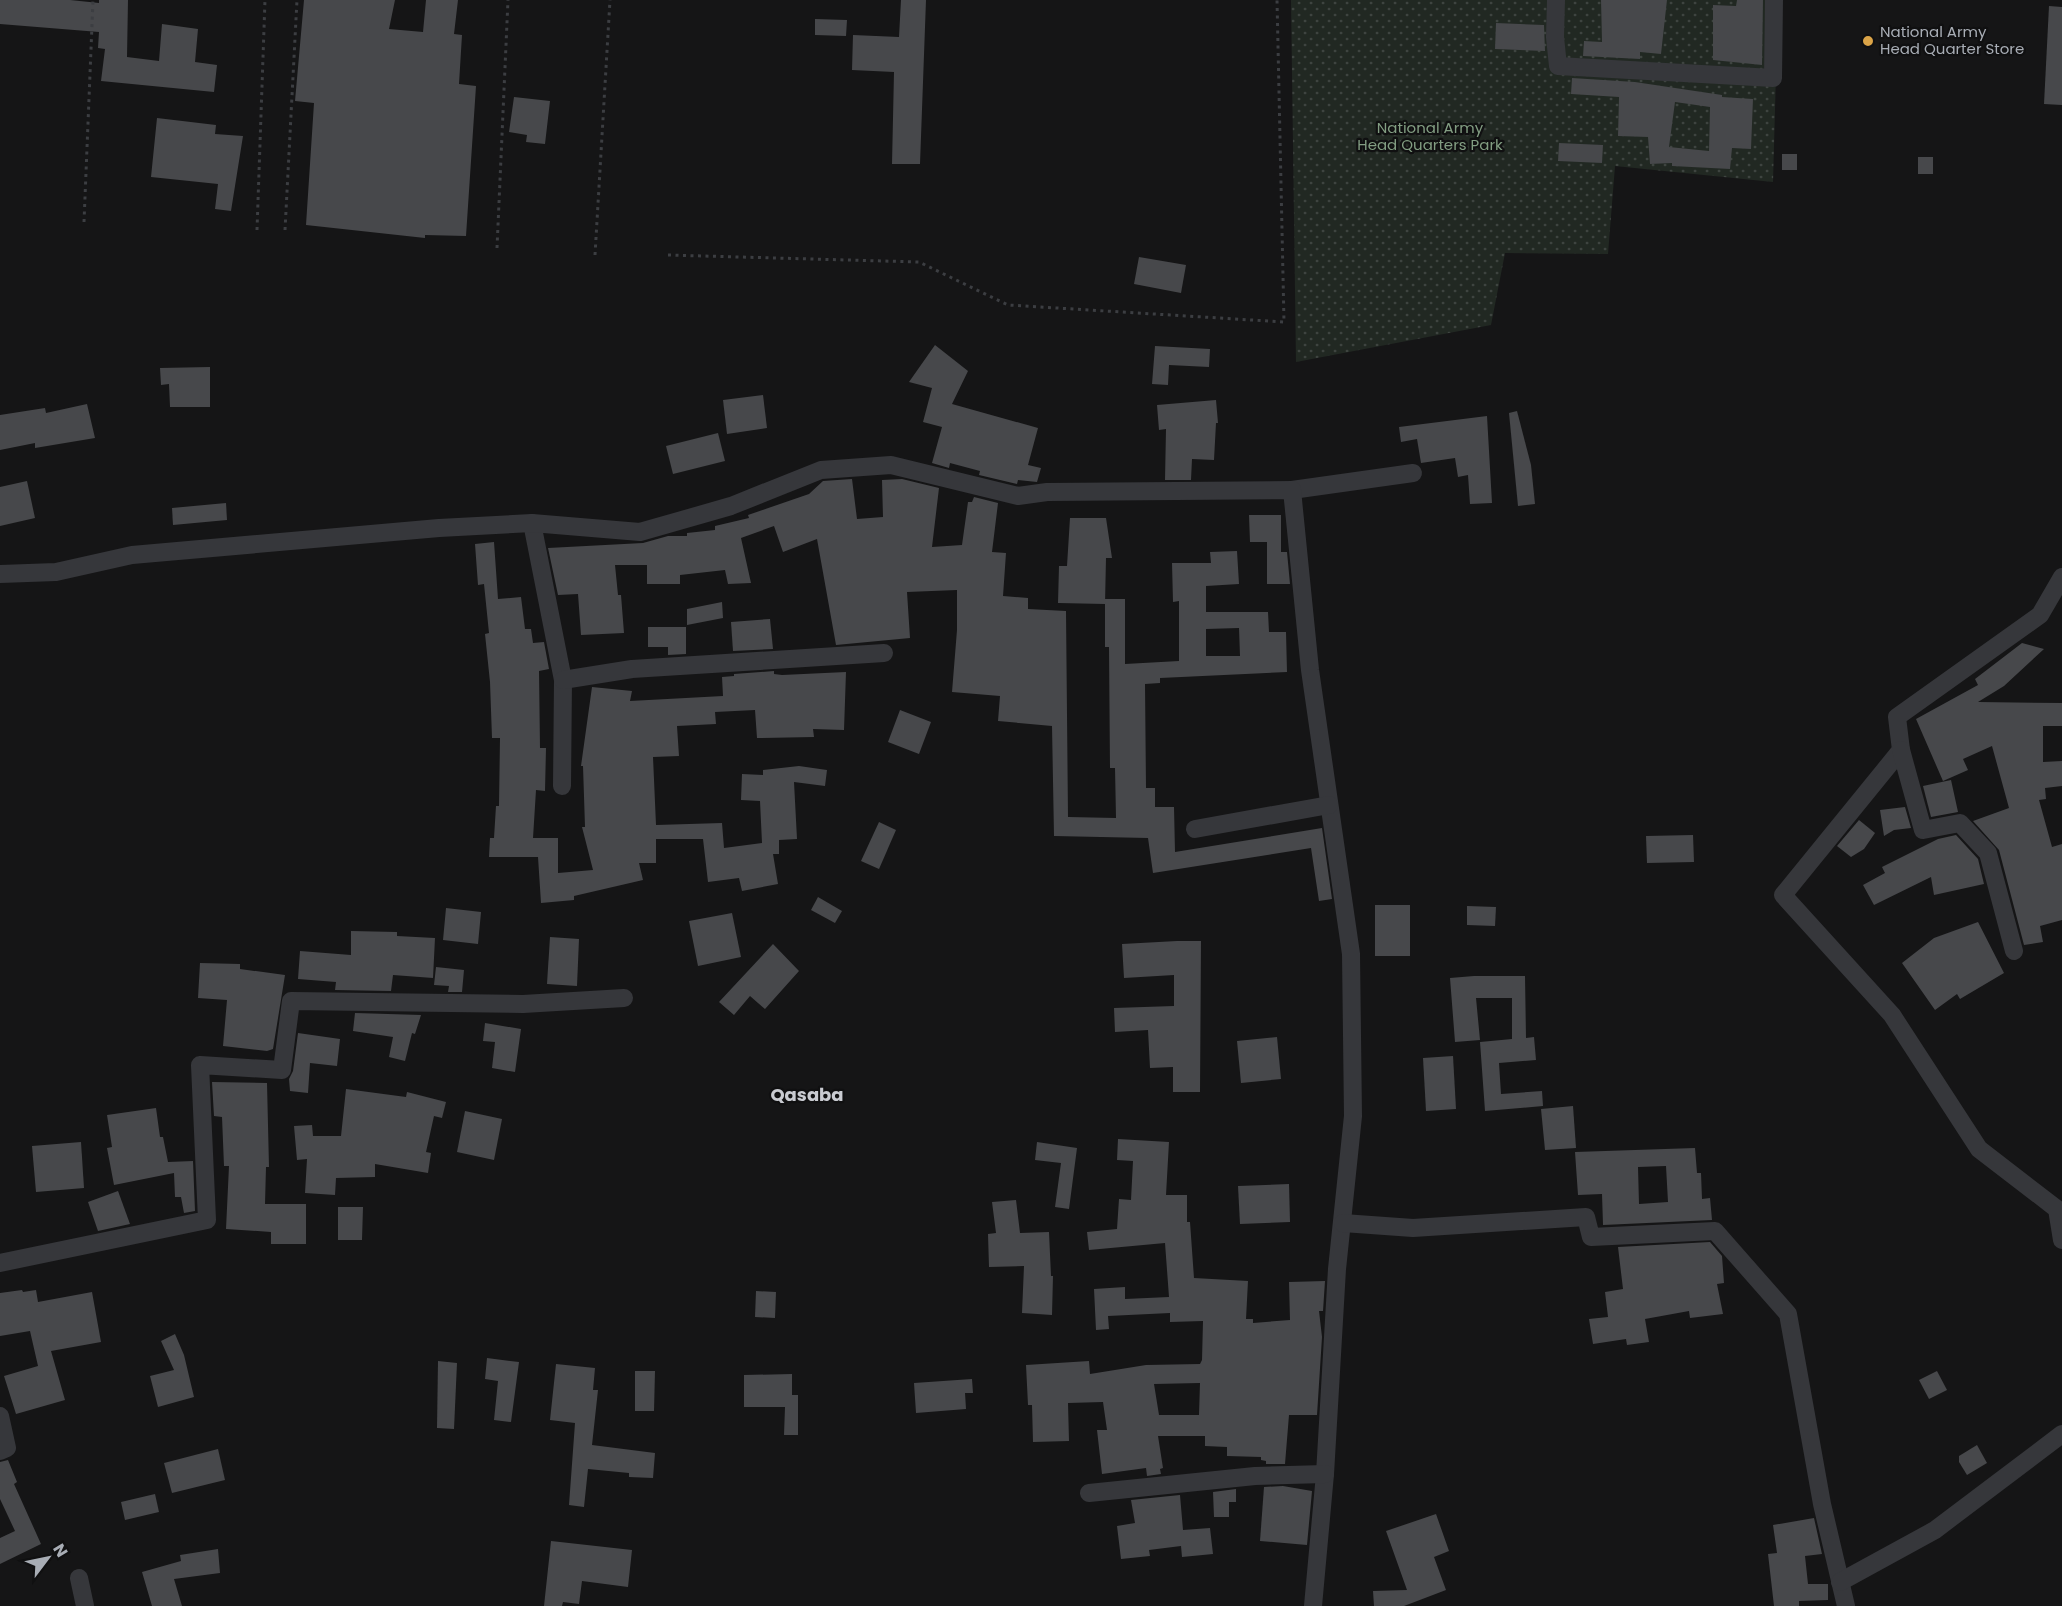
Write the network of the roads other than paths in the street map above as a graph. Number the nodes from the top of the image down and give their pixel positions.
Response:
1 (1556, 0) edge
2 (1774, 0) edge
3 (1413, 473) dead end
4 (1292, 490) junction
5 (532, 523) junction
6 (0, 574) edge
7 (2062, 577) edge
8 (884, 653) dead end
9 (563, 680) junction
10 (1901, 750) junction
11 (562, 786) dead end
12 (1329, 804) junction
13 (1195, 829) dead end
14 (2014, 951) dead end
15 (624, 998) dead end
16 (1343, 1222) junction
17 (2062, 1240) edge
18 (0, 1263) edge
19 (0, 1416) edge
20 (2062, 1434) edge
21 (0, 1451) edge
22 (1325, 1474) junction
23 (1089, 1493) dead end
24 (80, 1578) dead end
25 (1840, 1582) junction
26 (85, 1606) edge
27 (1313, 1606) edge
28 (1846, 1606) edge

1 - 2 street
3 - 4 street
4 - 5 street
4 - 12 street
5 - 6 street
5 - 9 street
7 - 10 street
8 - 9 street
9 - 11 street
10 - 14 street
10 - 17 street
12 - 13 street
12 - 16 street
15 - 18 street
16 - 22 street
16 - 25 street
19 - 21 street
20 - 25 street
22 - 23 street
22 - 27 street
24 - 26 street
25 - 28 street

